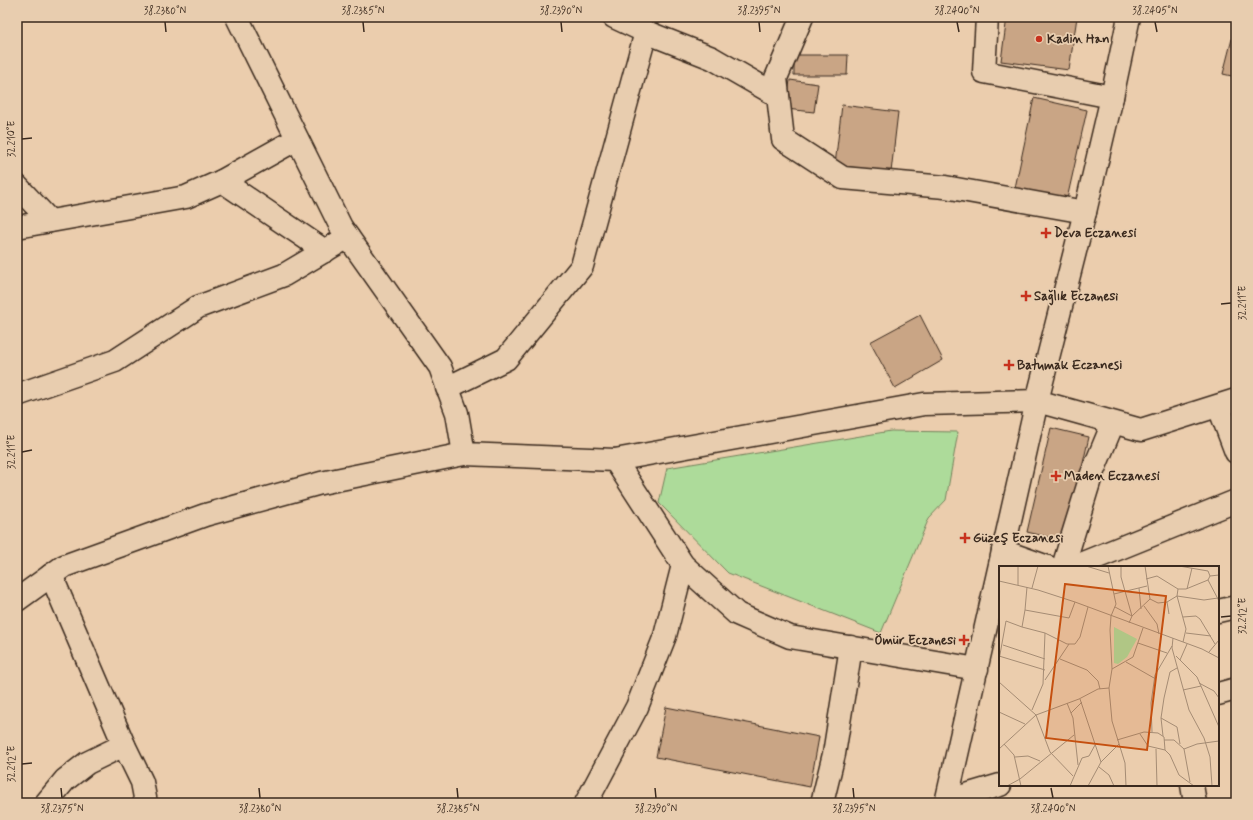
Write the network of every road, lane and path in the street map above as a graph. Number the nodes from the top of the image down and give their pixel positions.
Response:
1 (237, 17) edge
2 (614, 17) edge
3 (802, 17) edge
4 (988, 17) edge
5 (1129, 17) edge
6 (646, 32) junction
7 (778, 96) junction
8 (1112, 97) junction
9 (297, 139) junction
10 (222, 181) junction
11 (17, 186) edge
12 (1085, 212) junction
13 (50, 221) junction
14 (17, 227) edge
15 (348, 238) junction
16 (325, 251) junction
17 (447, 388) junction
18 (17, 394) edge
19 (1037, 401) junction
20 (1227, 403) edge
21 (1113, 423) junction
22 (1236, 452) edge
23 (464, 454) junction
24 (615, 460) junction
25 (1236, 501) edge
26 (1003, 551) junction
27 (683, 565) junction
28 (1000, 566) edge
29 (1045, 566) edge
30 (1063, 566) edge
31 (1075, 566) edge
32 (999, 568) edge
33 (51, 575) junction
34 (21, 591) edge
35 (1236, 607) edge
36 (1219, 611) edge
37 (851, 647) junction
38 (976, 669) junction
39 (1236, 689) edge
40 (1219, 694) edge
41 (124, 745) junction
42 (999, 785) edge
43 (1192, 786) edge
44 (946, 802) edge
45 (46, 803) edge
46 (146, 803) edge
47 (586, 803) edge
48 (822, 803) edge
49 (1195, 803) edge

1 - 9 street
2 - 6 street
3 - 7 street
4 - 8 street
5 - 8 street
6 - 7 street
6 - 17 street
7 - 12 street
8 - 12 street
9 - 10 street
9 - 15 street
10 - 13 street
10 - 16 street
11 - 13 street
12 - 19 street
13 - 14 street
15 - 16 street
15 - 17 street
16 - 18 street
17 - 23 street
19 - 21 street
19 - 24 street
19 - 26 street
20 - 21 street
20 - 22 street
21 - 30 street
23 - 24 street
23 - 33 street
24 - 27 street
25 - 31 street
26 - 28 street
26 - 29 street
27 - 37 street
27 - 47 street
32 - 38 street
33 - 34 street
33 - 41 street
35 - 36 street
37 - 38 street
37 - 48 street
38 - 44 street
39 - 40 street
41 - 45 street
41 - 46 street
42 - 44 street
43 - 49 street

